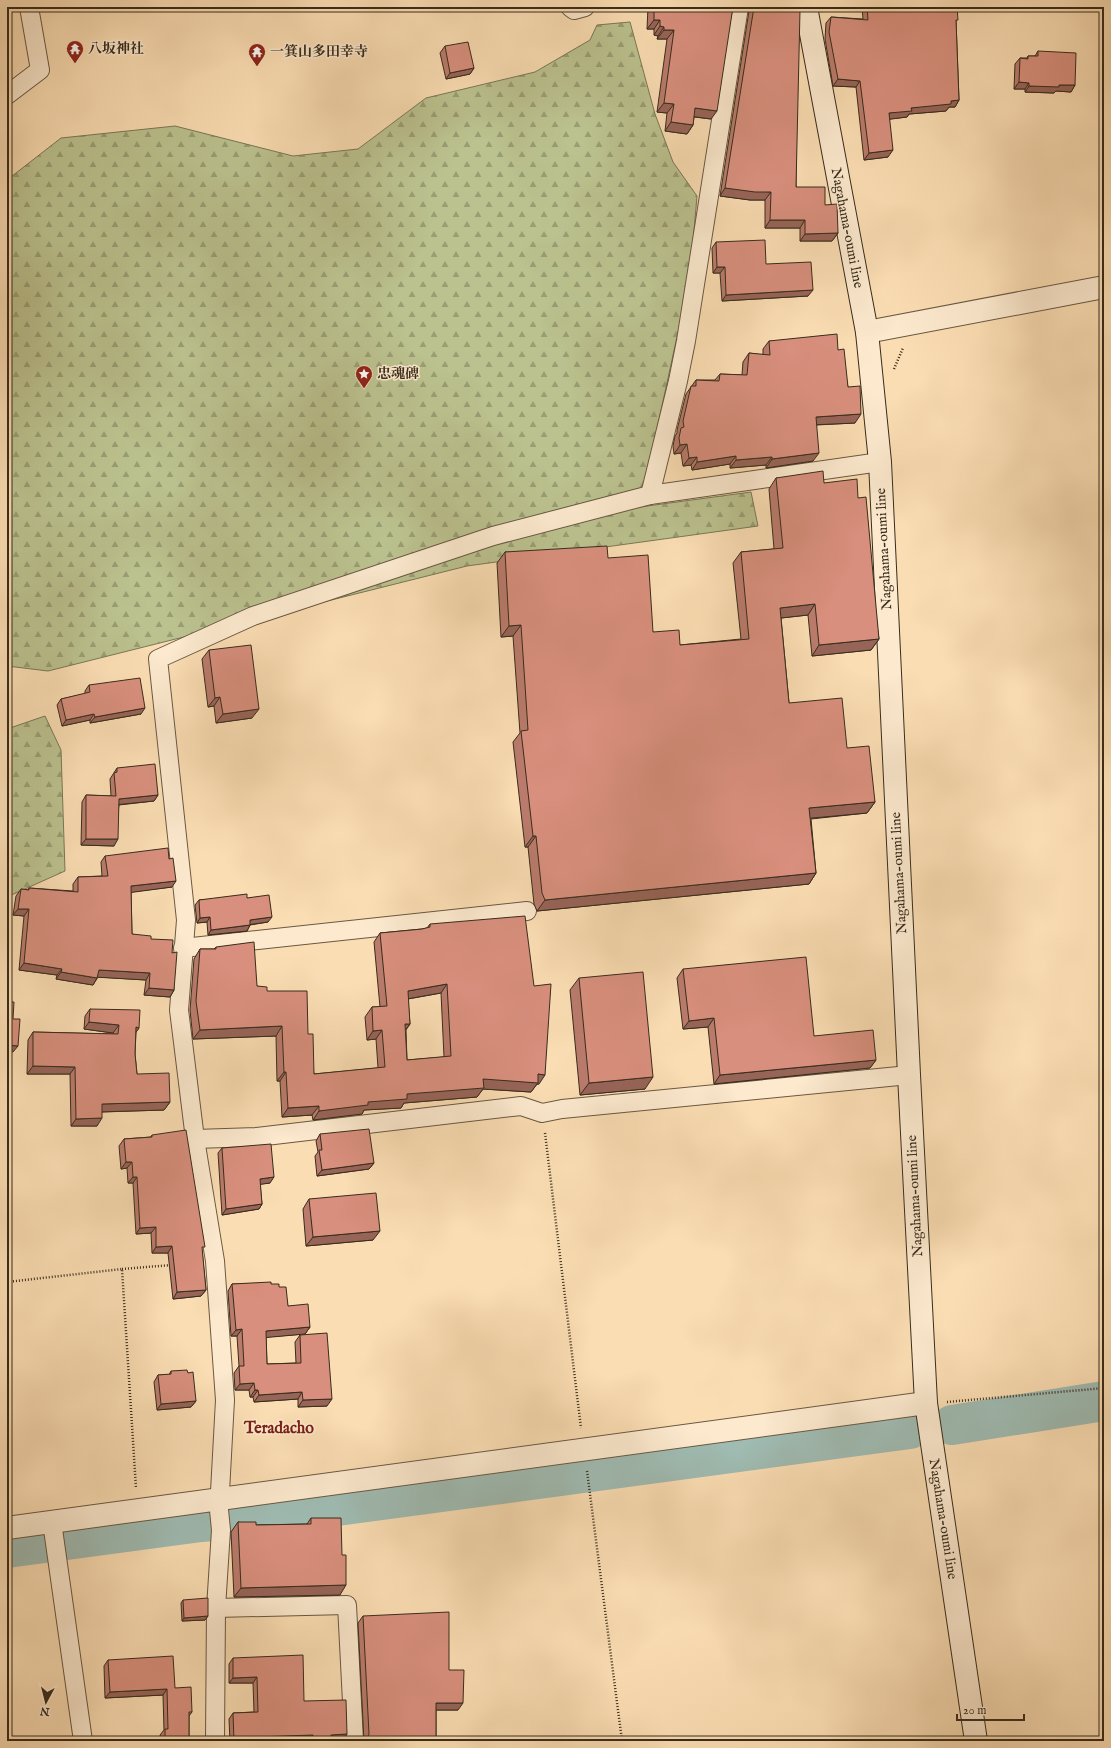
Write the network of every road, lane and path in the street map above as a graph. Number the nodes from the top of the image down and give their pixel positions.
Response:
1 (29, 7) edge
2 (570, 7) edge
3 (585, 7) edge
4 (739, 7) edge
5 (806, 7) edge
6 (7, 95) edge
7 (1104, 287) edge
8 (867, 332) junction
9 (880, 462) junction
10 (650, 495) junction
11 (527, 911) dead end
12 (183, 948) junction
13 (908, 1075) junction
14 (542, 1113) junction
15 (195, 1139) junction
16 (176, 1264) edge
17 (122, 1269) junction
18 (7, 1282) edge
19 (1104, 1388) edge
20 (926, 1403) junction
21 (585, 1458) junction
22 (220, 1504) junction
23 (138, 1511) junction
24 (7, 1528) edge
25 (54, 1535) junction
26 (216, 1608) junction
27 (82, 1741) edge
28 (215, 1741) edge
29 (354, 1741) edge
30 (622, 1741) edge
31 (976, 1741) edge

1 - 6 street
2 - 3 street
4 - 10 street
5 - 8 main road, Nagahama-oumi line
7 - 8 main road
8 - 9 main road, Nagahama-oumi line
9 - 10 street
9 - 13 main road, Nagahama-oumi line
10 - 12 street
11 - 12 street
12 - 15 street
13 - 14 street
13 - 20 main road, Nagahama-oumi line
14 - 15 street
14 - 21 path
15 - 22 street
16 - 17 path
17 - 18 path
17 - 23 path
19 - 20 path
20 - 21 main road
20 - 31 main road, Nagahama-oumi line
21 - 22 main road
21 - 30 path
22 - 23 main road
22 - 26 street
23 - 25 main road
24 - 25 main road
25 - 27 street
26 - 28 street
26 - 29 street

